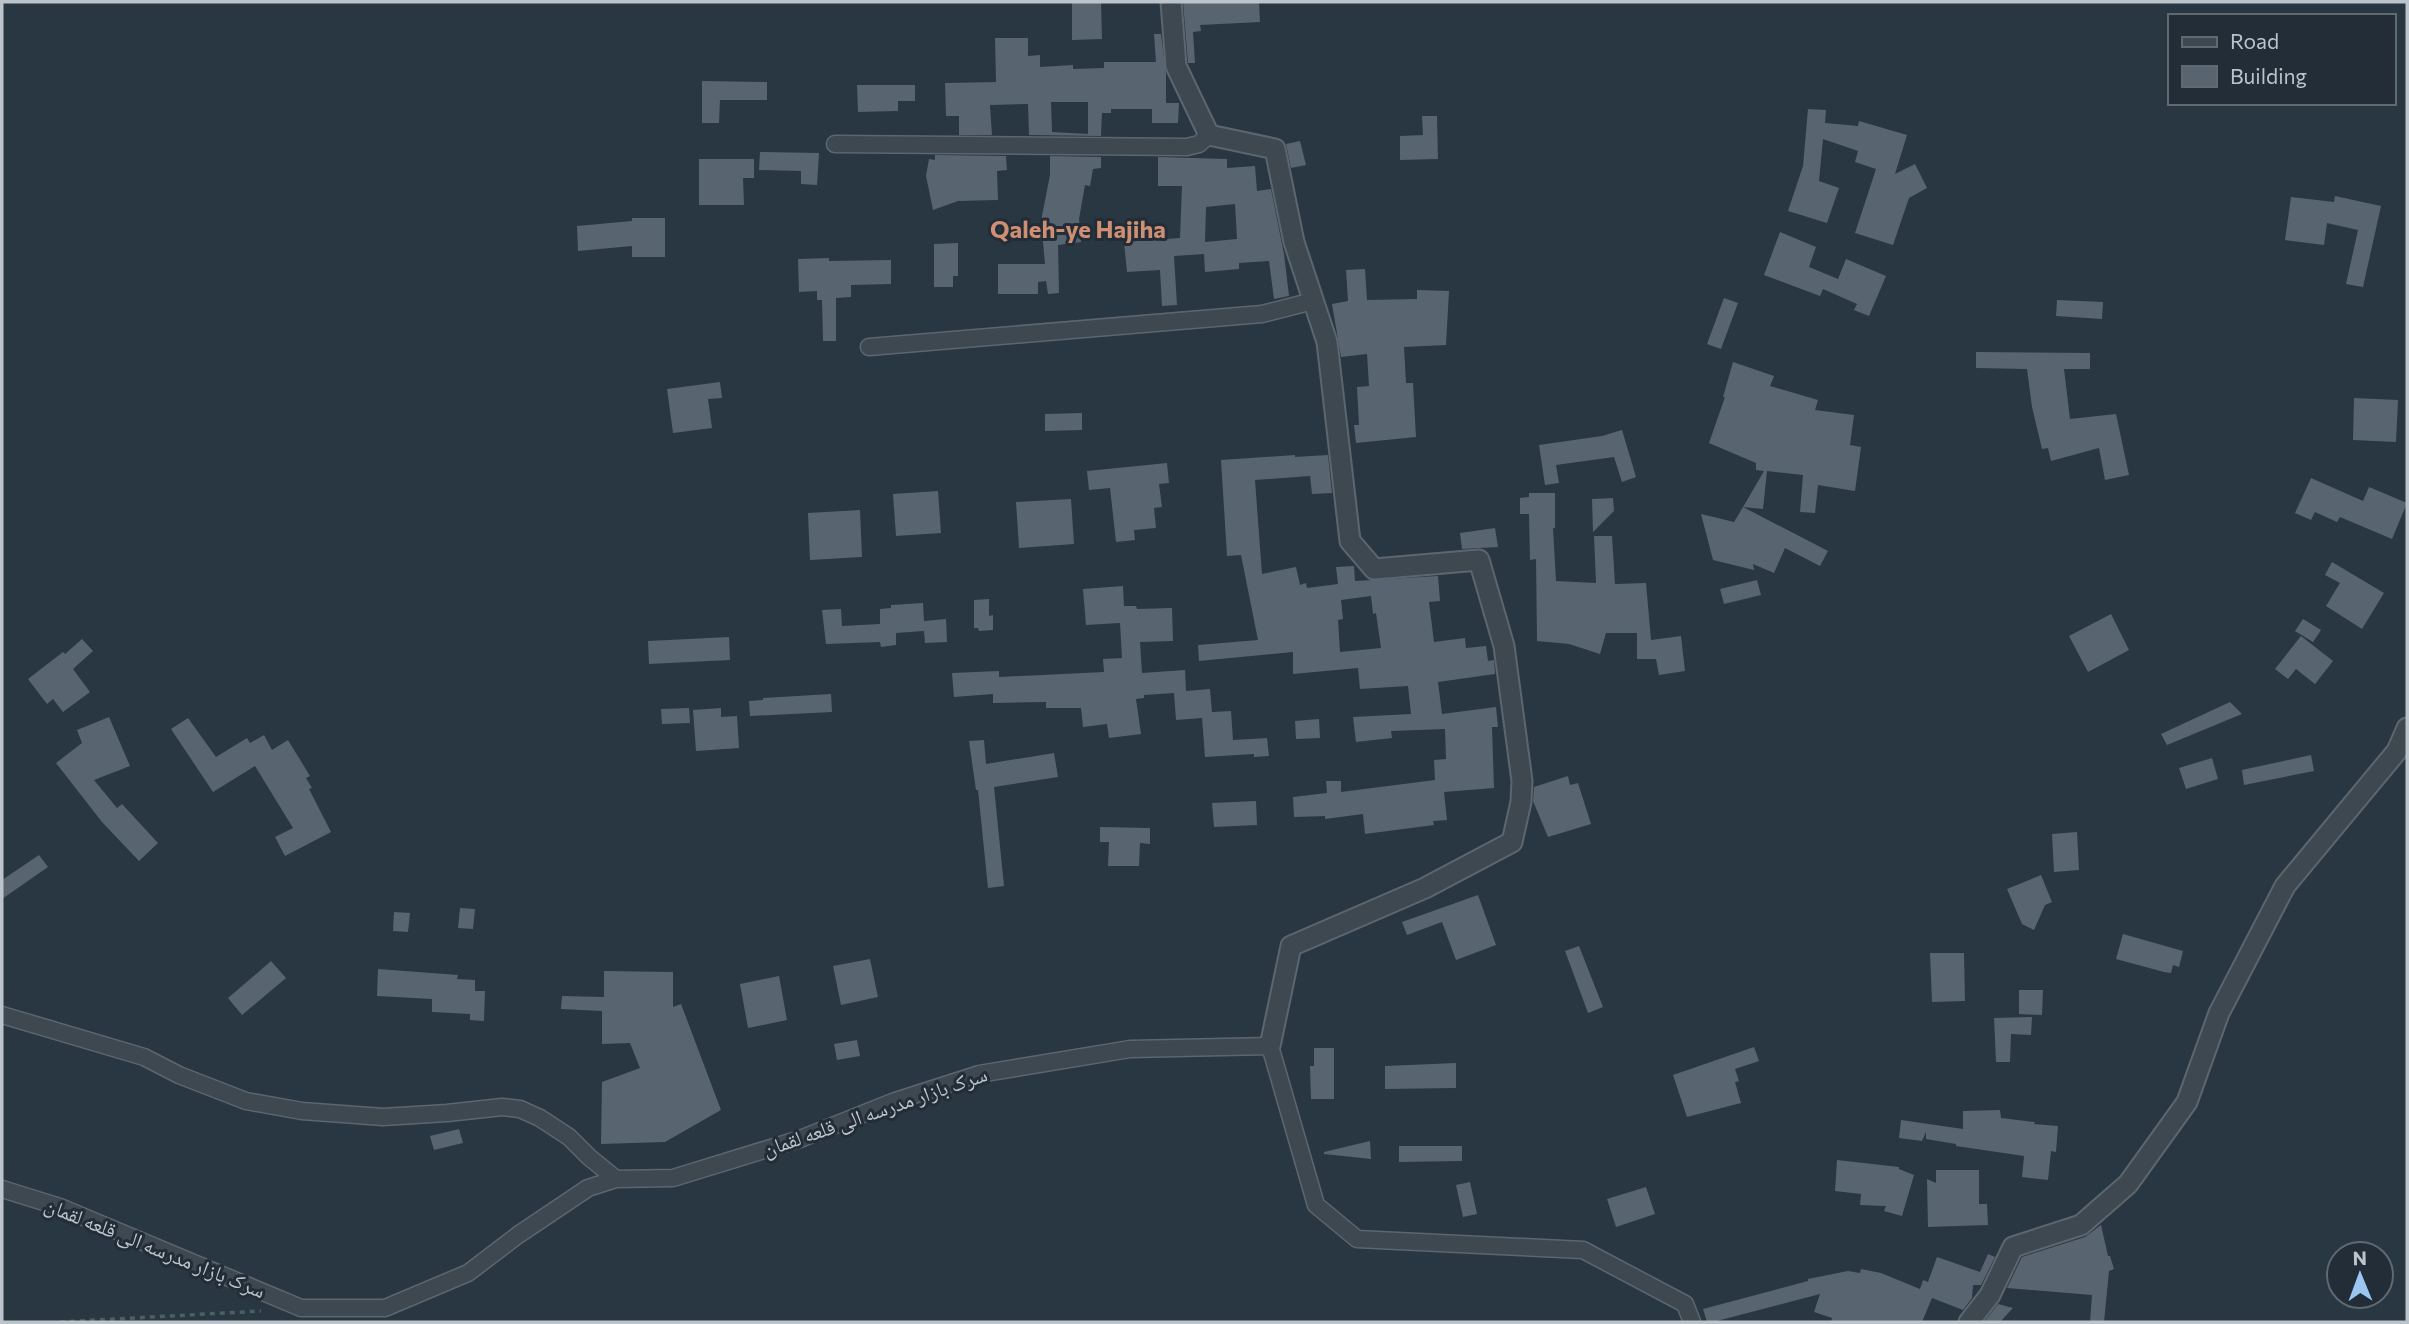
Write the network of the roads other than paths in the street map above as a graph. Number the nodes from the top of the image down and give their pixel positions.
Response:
1 (1171, 2) edge
2 (1209, 135) junction
3 (835, 145) dead end
4 (1313, 301) junction
5 (869, 347) dead end
6 (2407, 728) edge
7 (2, 1015) edge
8 (1270, 1046) junction
9 (616, 1179) junction
10 (2, 1189) edge
11 (1692, 1322) edge
12 (1969, 1322) edge

1 - 2 street
2 - 3 street
2 - 4 street
4 - 5 street
4 - 8 street
6 - 12 street
7 - 9 street
8 - 9 street, سرک بازار مدرسه الی قلعه لقمان
8 - 11 street
9 - 10 street, سرک بازار مدرسه الی قلعه لقمان

